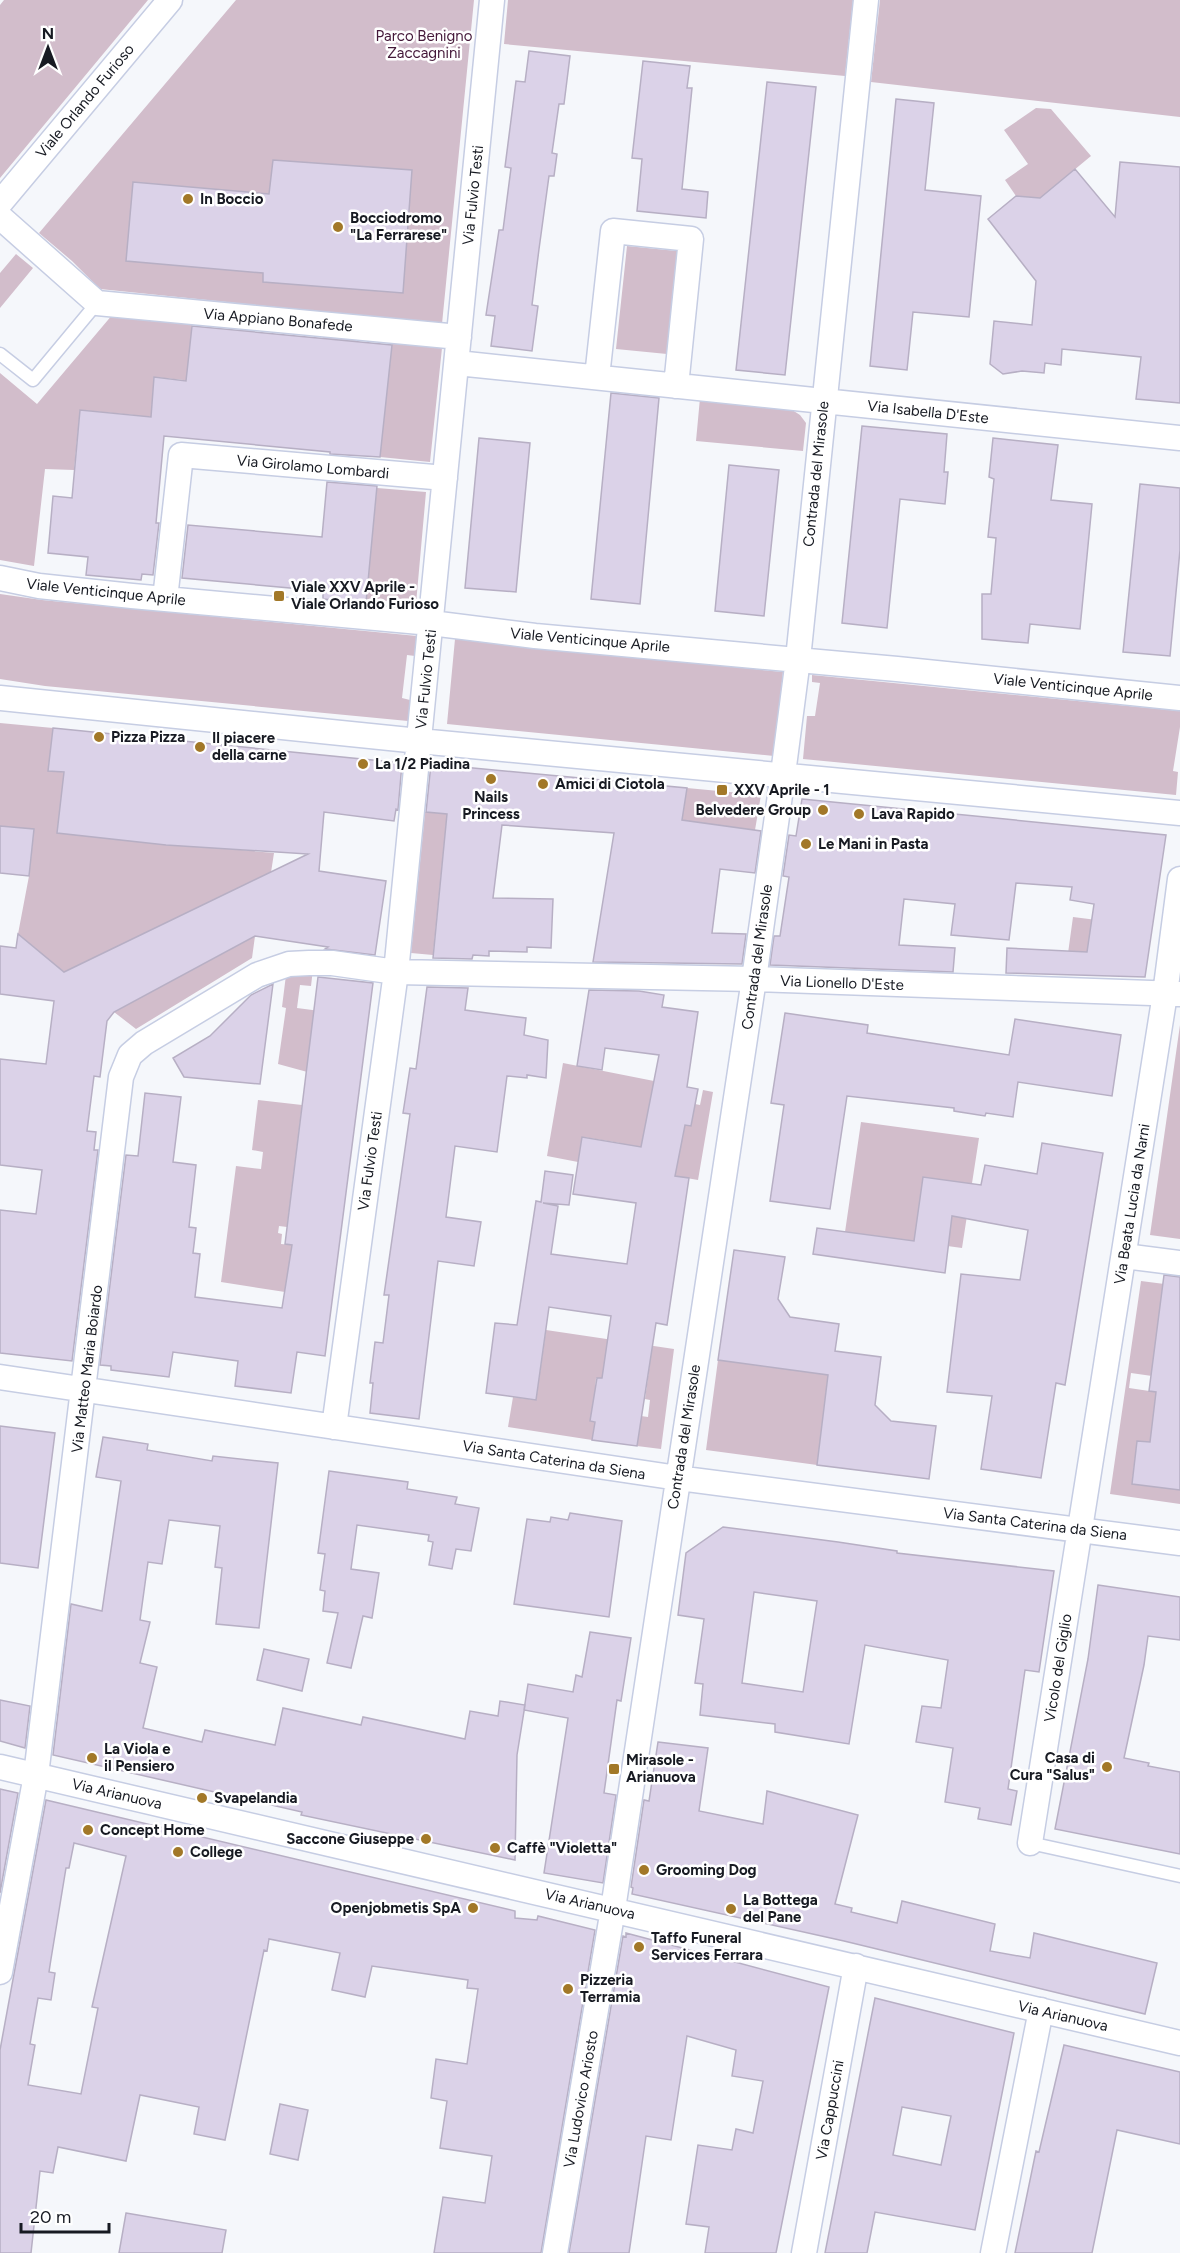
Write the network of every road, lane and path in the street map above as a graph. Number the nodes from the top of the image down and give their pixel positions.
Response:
1 (170, 0) edge
2 (492, 0) edge
3 (866, 0) edge
4 (0, 203) edge
5 (0, 218) edge
6 (97, 303) junction
7 (459, 337) junction
8 (0, 354) edge
9 (457, 363) junction
10 (597, 377) junction
11 (676, 386) junction
12 (824, 401) junction
13 (1180, 438) edge
14 (445, 478) junction
15 (0, 578) edge
16 (165, 599) junction
17 (431, 623) junction
18 (798, 659) junction
19 (0, 698) edge
20 (1180, 698) edge
21 (419, 741) junction
22 (783, 774) junction
23 (1180, 813) edge
24 (1180, 879) edge
25 (396, 972) junction
26 (754, 980) junction
27 (1172, 994) edge
28 (1124, 1256) junction
29 (1180, 1263) edge
30 (0, 1377) edge
31 (85, 1390) junction
32 (334, 1427) junction
33 (678, 1478) junction
34 (1080, 1530) junction
35 (1180, 1543) edge
36 (0, 1767) edge
37 (36, 1775) junction
38 (1030, 1843) joint
39 (1180, 1876) edge
40 (613, 1909) junction
41 (855, 1966) junction
42 (0, 1972) edge
43 (1041, 2010) junction
44 (1180, 2043) edge
45 (555, 2253) edge
46 (804, 2253) edge
47 (993, 2253) edge

1 - 4 street, Viale Orlando Furioso
2 - 7 street, Via Fulvio Testi
3 - 12 street, Contrada del Mirasole
5 - 6 street
6 - 7 street, Via Appiano Bonafede
6 - 8 lane
7 - 9 street, Via Fulvio Testi
9 - 10 street, Via Isabella D'Este
9 - 14 street, Via Fulvio Testi
10 - 11 street, Via Isabella D'Este
10 - 11 street
11 - 12 street, Via Isabella D'Este
12 - 13 street, Via Isabella D'Este
12 - 18 street, Contrada del Mirasole
14 - 16 street, Via Girolamo Lombardi
14 - 17 street, Via Fulvio Testi
15 - 16 street, Viale Venticinque Aprile
16 - 17 street, Viale Venticinque Aprile
17 - 18 street, Viale Venticinque Aprile
17 - 21 street, Via Fulvio Testi
18 - 20 street, Viale Venticinque Aprile
18 - 22 street, Contrada del Mirasole
19 - 21 street
21 - 22 street
21 - 25 street, Via Fulvio Testi
22 - 23 street
22 - 26 street, Contrada del Mirasole
24 - 27 street, Via Beata Lucia da Narni
25 - 26 street, Via Lionello D'Este
25 - 31 street, Via Matteo Maria Boiardo
25 - 32 street, Via Fulvio Testi
26 - 27 street, Via Lionello D'Este
26 - 33 street, Contrada del Mirasole
27 - 28 street, Via Beata Lucia da Narni
28 - 29 street
28 - 34 street, Via Beata Lucia da Narni
30 - 31 street, Via Santa Caterina da Siena
31 - 32 street, Via Santa Caterina da Siena
31 - 37 street, Via Matteo Maria Boiardo
32 - 33 street, Via Santa Caterina da Siena
33 - 34 street, Via Santa Caterina da Siena
33 - 40 street, Contrada del Mirasole
34 - 35 street, Via Santa Caterina da Siena
34 - 38 street, Vicolo del Giglio
36 - 37 street, Via Arianuova
37 - 40 street, Via Arianuova
37 - 42 street, Via Matteo Maria Boiardo
38 - 39 lane
40 - 41 street, Via Arianuova
40 - 45 street, Via Ludovico Ariosto
41 - 43 street, Via Arianuova
41 - 46 street, Via Cappuccini
43 - 44 street, Via Arianuova
43 - 47 street

